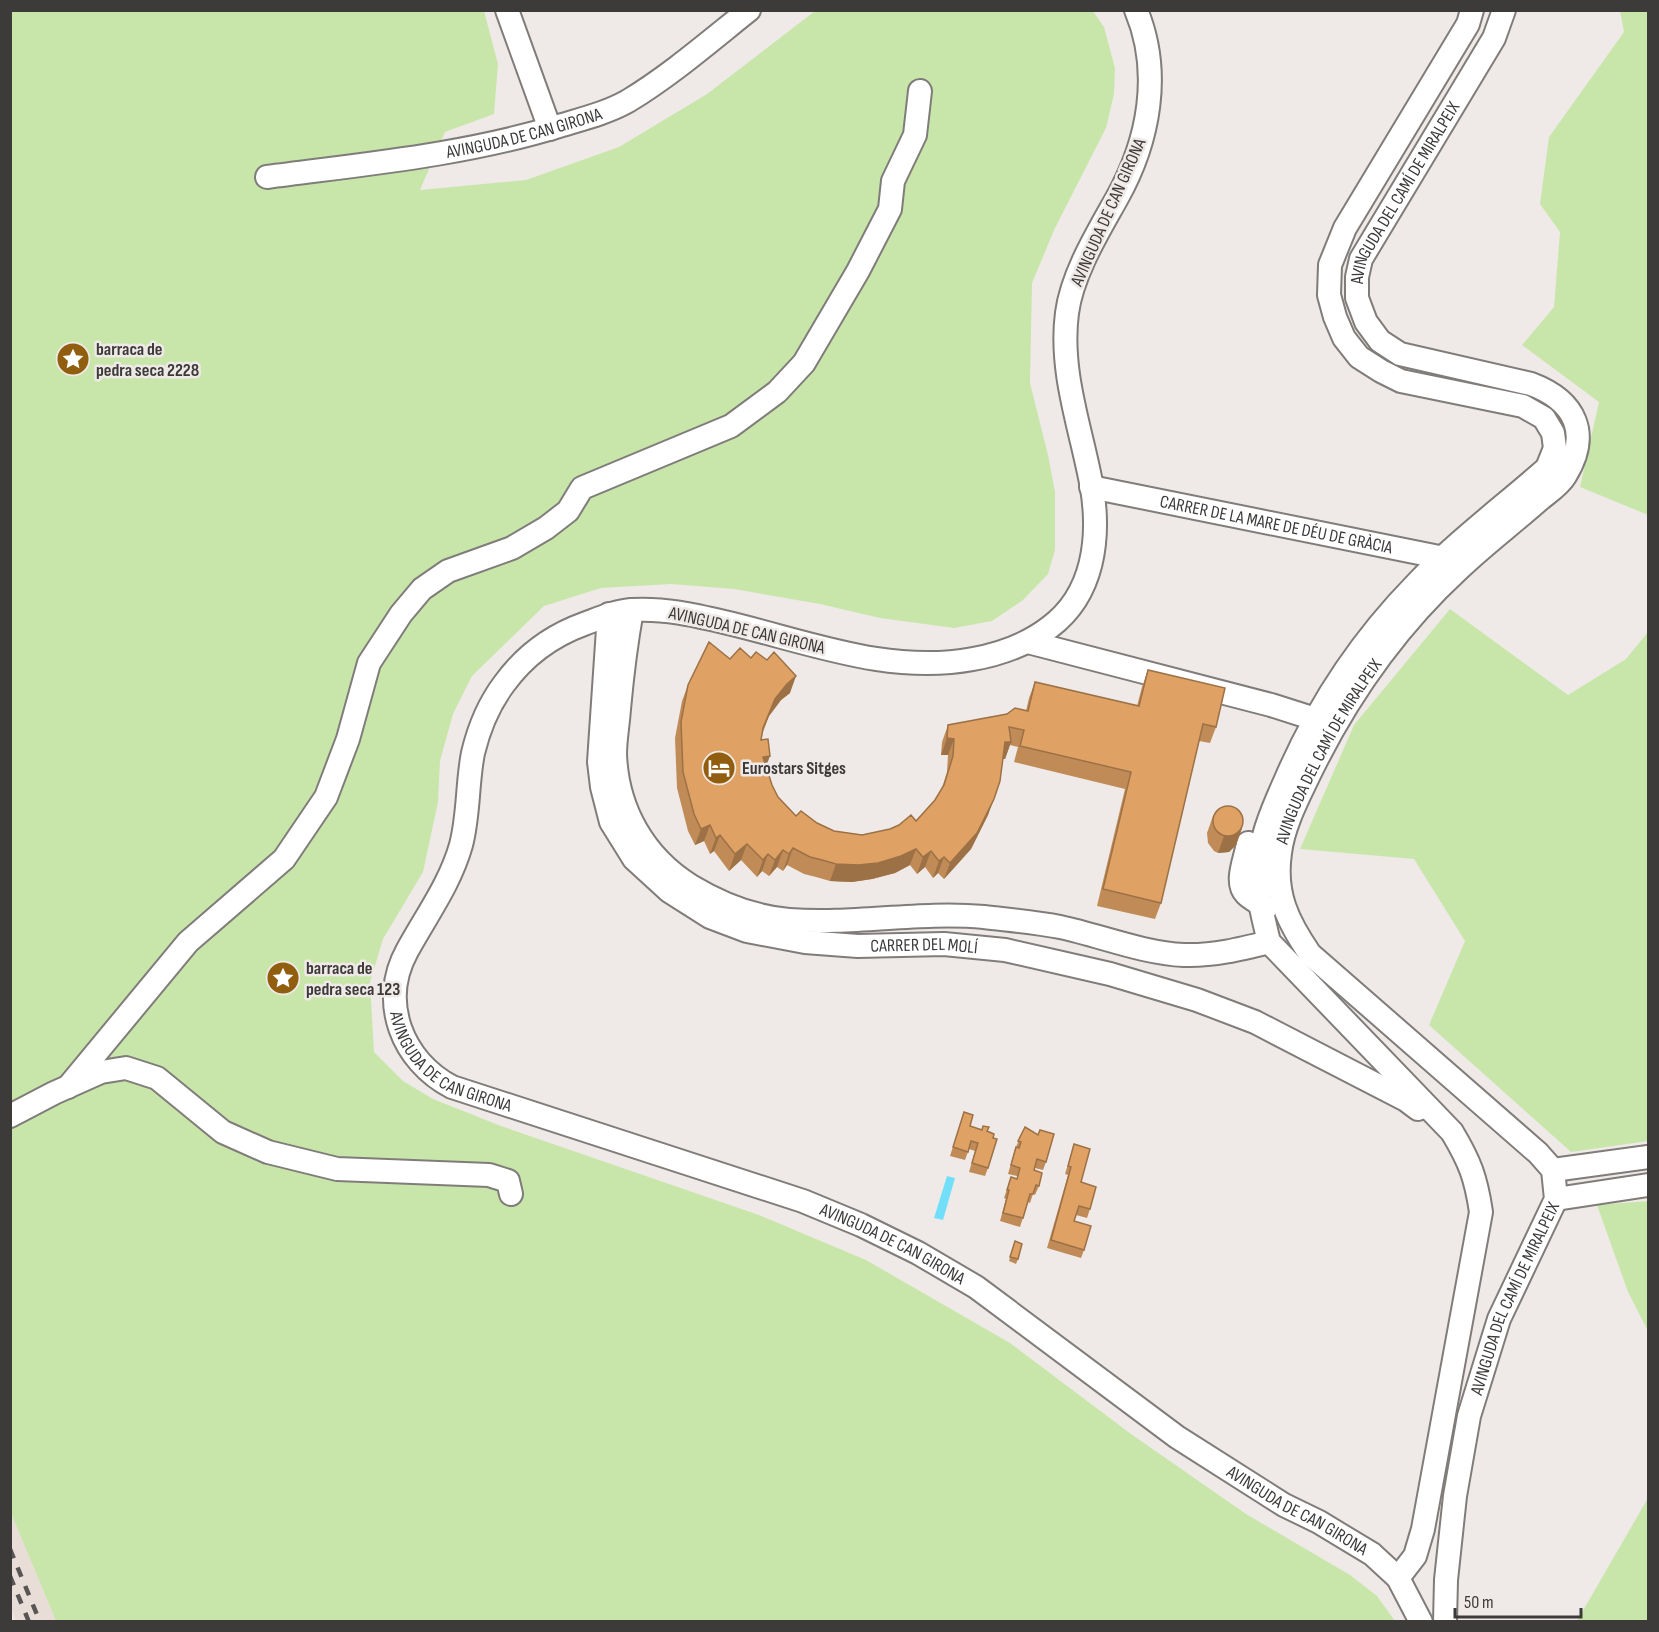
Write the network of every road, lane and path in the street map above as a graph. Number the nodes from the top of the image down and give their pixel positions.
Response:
1 (507, 10) edge
2 (749, 10) edge
3 (1136, 10) edge
4 (1472, 10) edge
5 (1504, 10) edge
6 (921, 91) dead end
7 (549, 129) junction
8 (267, 177) dead end
9 (1091, 487) junction
10 (1451, 563) junction
11 (632, 610) junction
12 (609, 614) junction
13 (1028, 642) junction
14 (1307, 716) junction
15 (1260, 903) junction
16 (1291, 927) junction
17 (1269, 942) junction
18 (68, 1087) junction
19 (10, 1116) edge
20 (1452, 1132) junction
21 (1648, 1157) edge
22 (1553, 1170) junction
23 (1648, 1185) edge
24 (511, 1194) dead end
25 (1556, 1199) junction
26 (1398, 1578) junction
27 (1419, 1620) edge
28 (1445, 1622) edge

1 - 7 street
2 - 7 street, AVINGUDA DE CAN GIRONA
3 - 9 street, AVINGUDA DE CAN GIRONA
4 - 10 street, AVINGUDA DEL CAMÍ DE MIRALPEIX
5 - 10 street, AVINGUDA DEL CAMÍ DE MIRALPEIX
6 - 18 street
7 - 8 street, AVINGUDA DE CAN GIRONA
9 - 10 street, CARRER DE LA MARE DE DÉU DE GRÀCIA
9 - 13 street, AVINGUDA DE CAN GIRONA
10 - 14 street, AVINGUDA DEL CAMÍ DE MIRALPEIX
10 - 16 street, AVINGUDA DEL CAMÍ DE MIRALPEIX
11 - 12 street, AVINGUDA DE CAN GIRONA
11 - 13 street, AVINGUDA DE CAN GIRONA
11 - 17 street, CARRER DEL MOLÍ
12 - 20 street, CARRER DEL MOLÍ
12 - 26 street, AVINGUDA DE CAN GIRONA
13 - 14 street
14 - 15 street, AVINGUDA DEL CAMÍ DE MIRALPEIX
14 - 15 street
15 - 16 street
15 - 17 street, AVINGUDA DEL CAMÍ DE MIRALPEIX
16 - 22 street, AVINGUDA DEL CAMÍ DE MIRALPEIX
17 - 20 street, AVINGUDA DEL CAMÍ DE MIRALPEIX
18 - 19 street
18 - 24 street
20 - 26 street, AVINGUDA DEL CAMÍ DE MIRALPEIX
21 - 22 street
22 - 25 street, AVINGUDA DEL CAMÍ DE MIRALPEIX
23 - 25 street
25 - 28 street, AVINGUDA DEL CAMÍ DE MIRALPEIX
26 - 27 street

